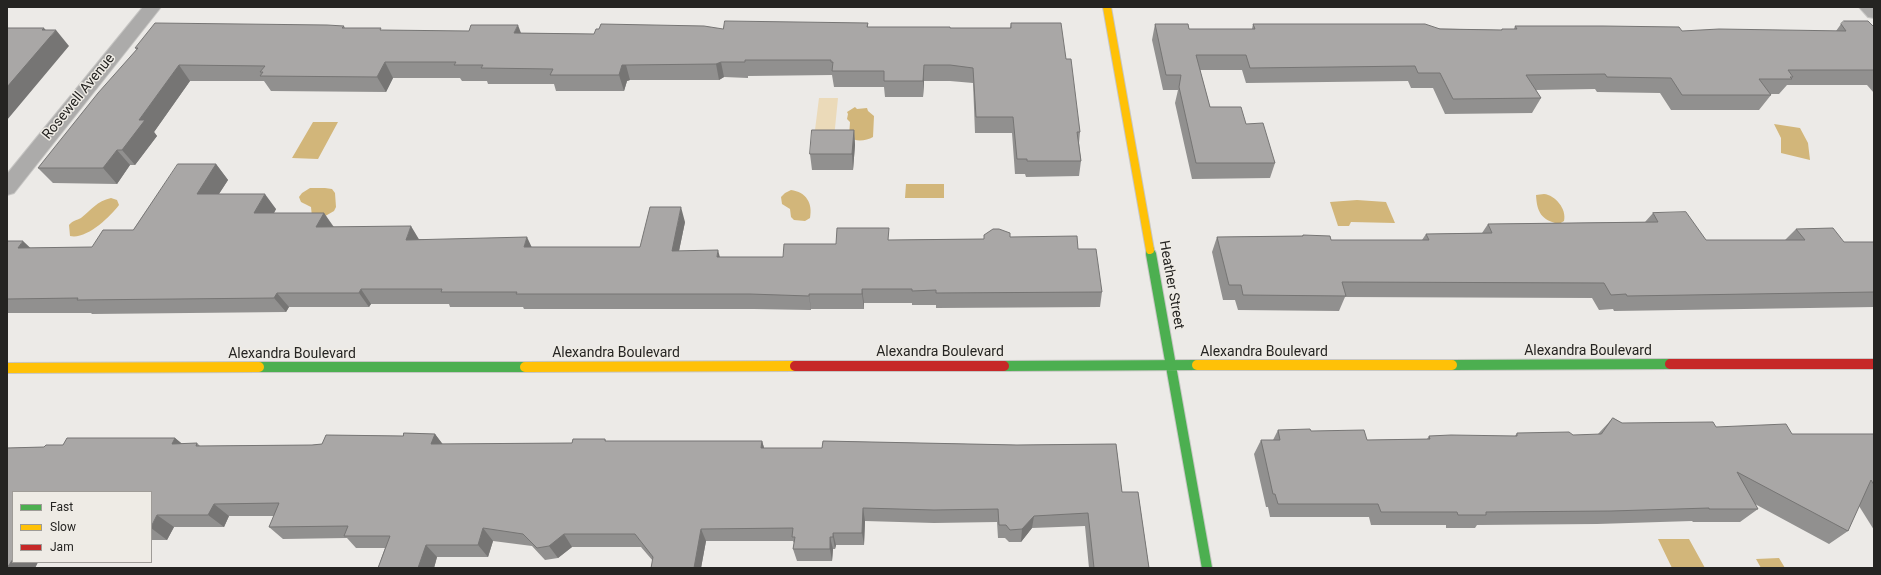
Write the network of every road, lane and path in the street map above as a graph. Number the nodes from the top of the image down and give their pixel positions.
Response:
1 (152, 7) edge
2 (1107, 7) edge
3 (1868, 7) edge
4 (1874, 13) edge
5 (7, 188) edge
6 (1874, 364) edge
7 (1172, 366) junction
8 (7, 368) edge
9 (1207, 568) edge

1 - 5 street, Rosewell Avenue
2 - 7 street, Heather Street
3 - 4 street
6 - 7 street, Alexandra Boulevard
7 - 8 street, Alexandra Boulevard
7 - 9 street, Heather Street

